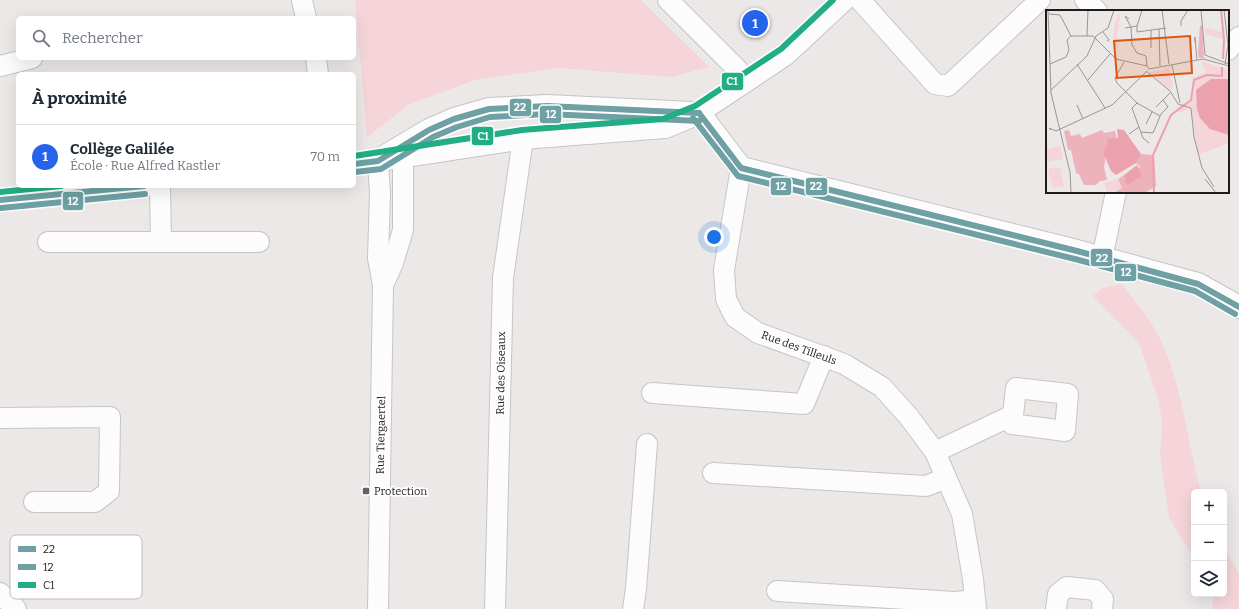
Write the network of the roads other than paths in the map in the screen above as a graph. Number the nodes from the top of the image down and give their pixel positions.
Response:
1 (302, 0) edge
2 (668, 0) edge
3 (845, 0) edge
4 (860, 0) edge
5 (1040, 0) edge
6 (1086, 0) edge
7 (1096, 10) edge
8 (306, 16) edge
9 (1239, 37) edge
10 (1229, 49) edge
11 (24, 60) edge
12 (316, 60) edge
13 (0, 66) edge
14 (318, 72) edge
15 (748, 80) junction
16 (699, 113) junction
17 (523, 138) junction
18 (403, 157) junction
19 (378, 160) junction
20 (356, 164) edge
21 (741, 168) junction
22 (123, 188) edge
23 (160, 188) edge
24 (1116, 193) edge
25 (0, 200) edge
26 (48, 242) dead end
27 (161, 242) junction
28 (259, 242) dead end
29 (1102, 258) junction
30 (383, 285) junction
31 (1239, 307) edge
32 (824, 356) junction
33 (652, 393) dead end
34 (1013, 415) dead end
35 (0, 418) edge
36 (647, 444) dead end
37 (935, 452) junction
38 (713, 473) dead end
39 (946, 478) junction
40 (34, 502) dead end
41 (777, 591) dead end
42 (0, 593) edge
43 (975, 604) edge
44 (16, 609) edge
45 (378, 609) edge
46 (495, 609) edge
47 (633, 609) edge
48 (1056, 609) edge
49 (1102, 609) edge

1 - 8 street
2 - 15 street
3 - 15 street
4 - 5 street
6 - 7 street
9 - 10 street
11 - 13 street
12 - 14 street
15 - 16 street
16 - 17 main road
16 - 19 main road
16 - 21 main road
17 - 18 main road
17 - 46 street, Rue des Oiseaux
18 - 19 main road
18 - 30 street, Rue Tiergaertel
19 - 20 main road
19 - 30 street, Rue Tiergaertel
21 - 29 main road
21 - 32 street, Rue des Tilleuls
22 - 25 main road
23 - 27 street
24 - 29 street
26 - 27 street
27 - 28 street
29 - 31 main road
30 - 45 street, Rue Tiergaertel
32 - 33 street
32 - 37 street, Rue des Tilleuls
34 - 37 street
35 - 40 street
36 - 47 street
37 - 39 street, Rue des Tilleuls
38 - 39 street
39 - 43 street, Rue des Tilleuls
41 - 43 street
42 - 44 street
48 - 49 street

